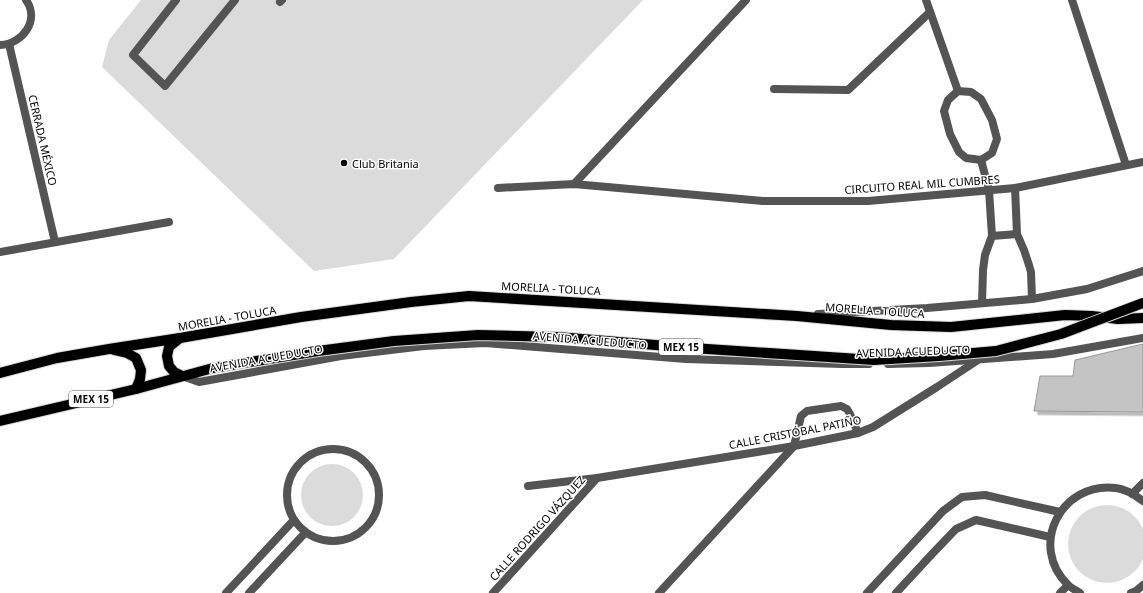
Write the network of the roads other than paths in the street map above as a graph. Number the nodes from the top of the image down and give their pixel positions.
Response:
1 (176, 0) edge
2 (235, 0) edge
3 (746, 0) edge
4 (926, 0) edge
5 (1072, 0) edge
6 (29, 2) edge
7 (930, 12) junction
8 (10, 44) junction
9 (0, 45) edge
10 (774, 89) dead end
11 (958, 91) junction
12 (981, 160) junction
13 (1143, 162) edge
14 (1126, 165) junction
15 (574, 184) junction
16 (498, 188) dead end
17 (1015, 188) junction
18 (989, 190) junction
19 (169, 222) dead end
20 (1017, 234) junction
21 (992, 236) junction
22 (55, 242) junction
23 (0, 252) edge
24 (1143, 271) edge
25 (1032, 298) junction
26 (982, 303) junction
27 (1143, 304) edge
28 (797, 316) junction
29 (1143, 318) edge
30 (180, 338) junction
31 (1143, 338) edge
32 (109, 349) junction
33 (978, 360) junction
34 (0, 373) edge
35 (182, 376) junction
36 (136, 388) junction
37 (0, 421) edge
38 (858, 433) junction
39 (794, 446) junction
40 (597, 478) junction
41 (1143, 484) edge
42 (528, 486) dead end
43 (1132, 494) junction
44 (1143, 501) edge
45 (1060, 512) junction
46 (293, 521) junction
47 (304, 533) junction
48 (1050, 537) junction
49 (1068, 585) junction
50 (1143, 586) edge
51 (1135, 592) edge
52 (226, 593) edge
53 (249, 593) edge
54 (493, 593) edge
55 (659, 593) edge
56 (867, 593) edge
57 (896, 593) edge
58 (1060, 593) edge
59 (1080, 593) edge

1 - 2 street
3 - 15 street
4 - 7 street
5 - 14 street
6 - 8 street
7 - 10 street
7 - 11 street
8 - 9 street
8 - 22 street, CERRADA MÉXICO
11 - 12 street
11 - 12 street
12 - 18 street
13 - 14 street, CIRCUITO REAL MIL CUMBRES
14 - 17 street, CIRCUITO REAL MIL CUMBRES
15 - 16 street, CIRCUITO REAL MIL CUMBRES
15 - 18 street, CIRCUITO REAL MIL CUMBRES
17 - 18 street, CIRCUITO REAL MIL CUMBRES
17 - 20 street
18 - 21 street
19 - 22 street
20 - 21 street
20 - 25 street
21 - 26 street
22 - 23 street
24 - 25 street
25 - 26 street
26 - 28 street
27 - 35 main road, MEX 15, bridge
28 - 29 main road, MORELIA - TOLUCA, bridge
28 - 30 main road, MORELIA - TOLUCA
30 - 32 main road, MORELIA - TOLUCA
30 - 35 main road
31 - 33 street, AVENIDA ACUEDUCTO
32 - 34 main road, MORELIA - TOLUCA
32 - 36 main road
33 - 35 street, AVENIDA ACUEDUCTO
33 - 38 street, CALLE CRISTÓBAL PATIÑO
35 - 36 main road, MEX 15
36 - 37 main road, MEX 15
38 - 39 street, CALLE CRISTÓBAL PATIÑO
38 - 39 street
39 - 40 street, CALLE CRISTÓBAL PATIÑO
39 - 55 street
40 - 42 street, CALLE CRISTÓBAL PATIÑO
40 - 54 street, CALLE RODRIGO VÁZQUEZ
41 - 43 street
43 - 44 street
43 - 45 street
45 - 48 street
45 - 56 street
46 - 47 street
46 - 47 street
46 - 52 street
47 - 53 street
48 - 49 street
48 - 57 street
49 - 58 street
49 - 59 street
50 - 51 street

